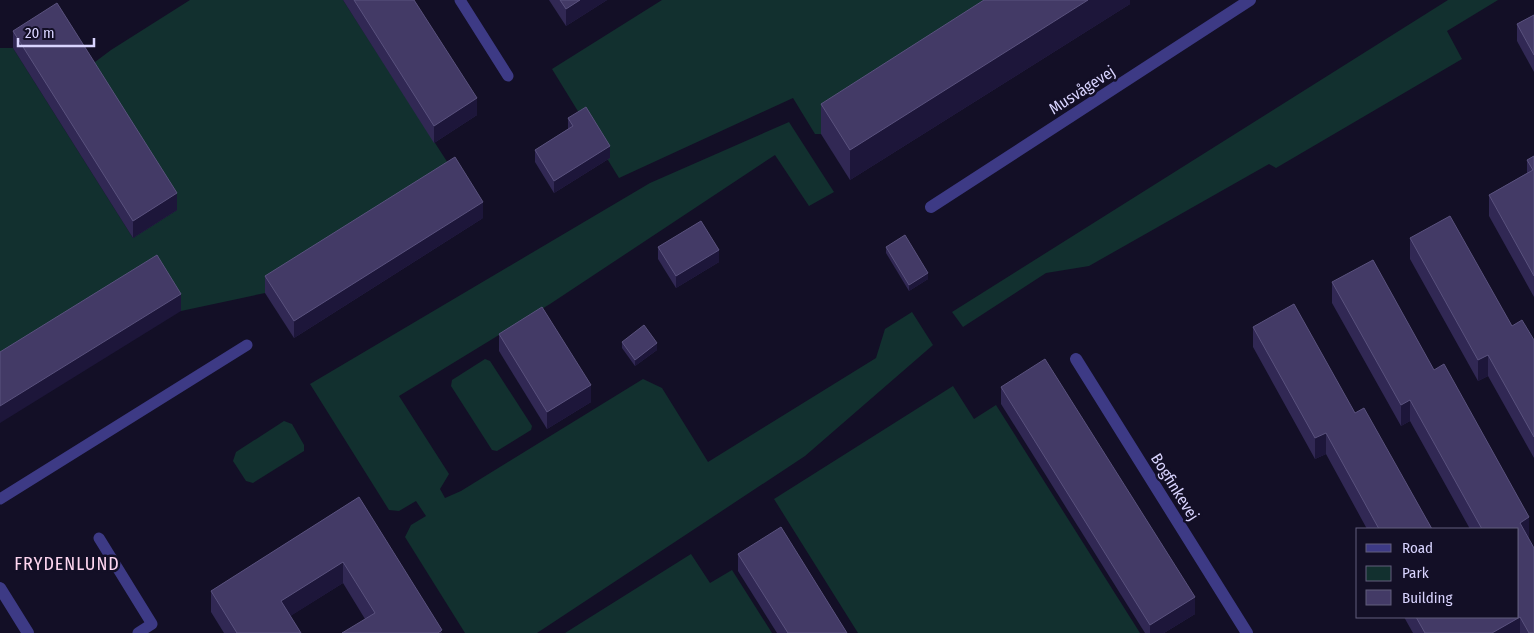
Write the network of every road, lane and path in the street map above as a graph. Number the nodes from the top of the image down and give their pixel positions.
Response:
1 (460, 0) edge
2 (1250, 0) edge
3 (508, 76) dead end
4 (932, 207) dead end
5 (247, 345) dead end
6 (1076, 359) dead end
7 (0, 499) edge
8 (99, 538) dead end
9 (0, 588) edge
10 (28, 633) edge
11 (138, 633) edge
12 (1247, 633) edge

1 - 3 lane
2 - 4 street, Musvågevej
5 - 7 lane
6 - 12 street, Bogfinkevej
8 - 11 lane
9 - 10 street

